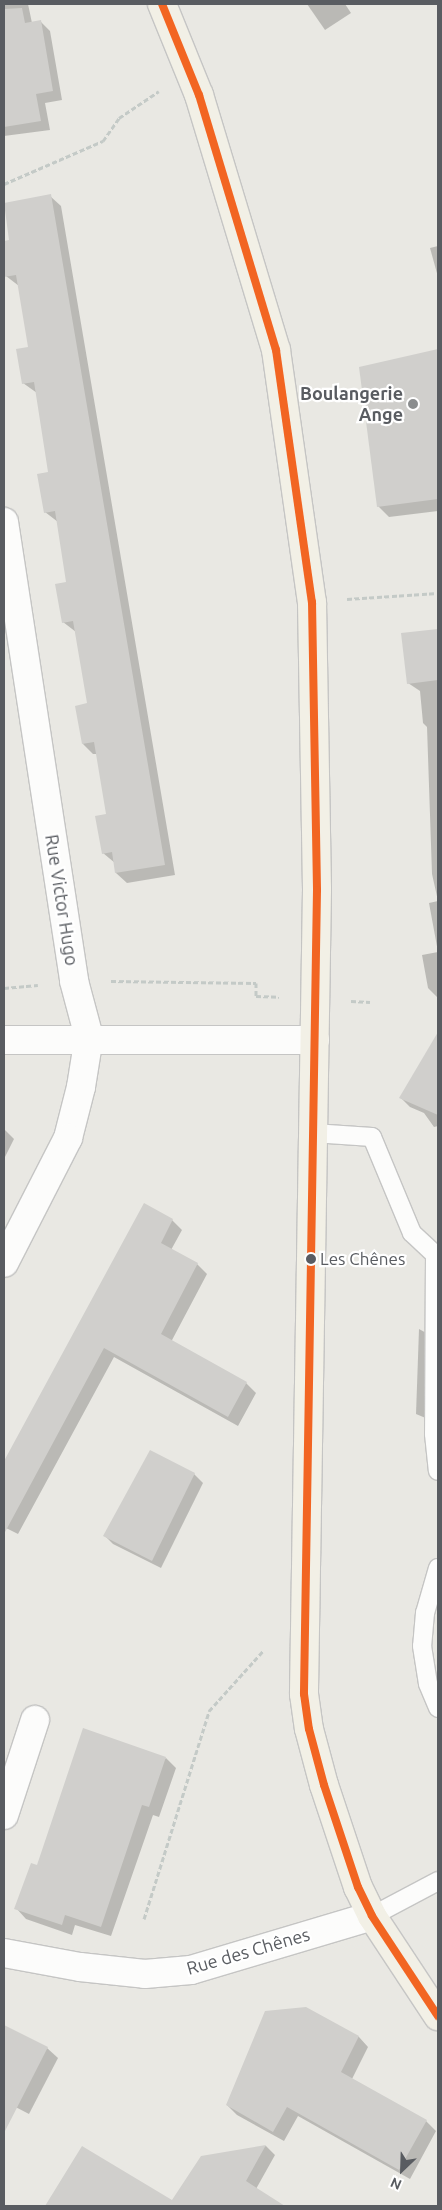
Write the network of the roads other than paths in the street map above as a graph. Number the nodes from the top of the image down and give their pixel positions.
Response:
1 (162, 4) edge
2 (4, 522) edge
3 (89, 1037) junction
4 (4, 1040) edge
5 (315, 1040) junction
6 (313, 1133) junction
7 (436, 1256) edge
8 (4, 1263) edge
9 (438, 1471) edge
10 (438, 1568) edge
11 (438, 1708) edge
12 (35, 1720) dead end
13 (4, 1815) edge
14 (438, 1881) edge
15 (372, 1916) junction
16 (4, 1952) edge
17 (438, 2016) edge

1 - 5 main road
2 - 3 street, Rue Victor Hugo
3 - 4 street
3 - 5 street
3 - 8 street, Rue Victor Hugo
5 - 6 main road
6 - 7 lane
6 - 15 main road
7 - 9 lane
10 - 11 lane
12 - 13 street
14 - 15 lane
15 - 16 street, Rue des Chênes
15 - 17 main road

